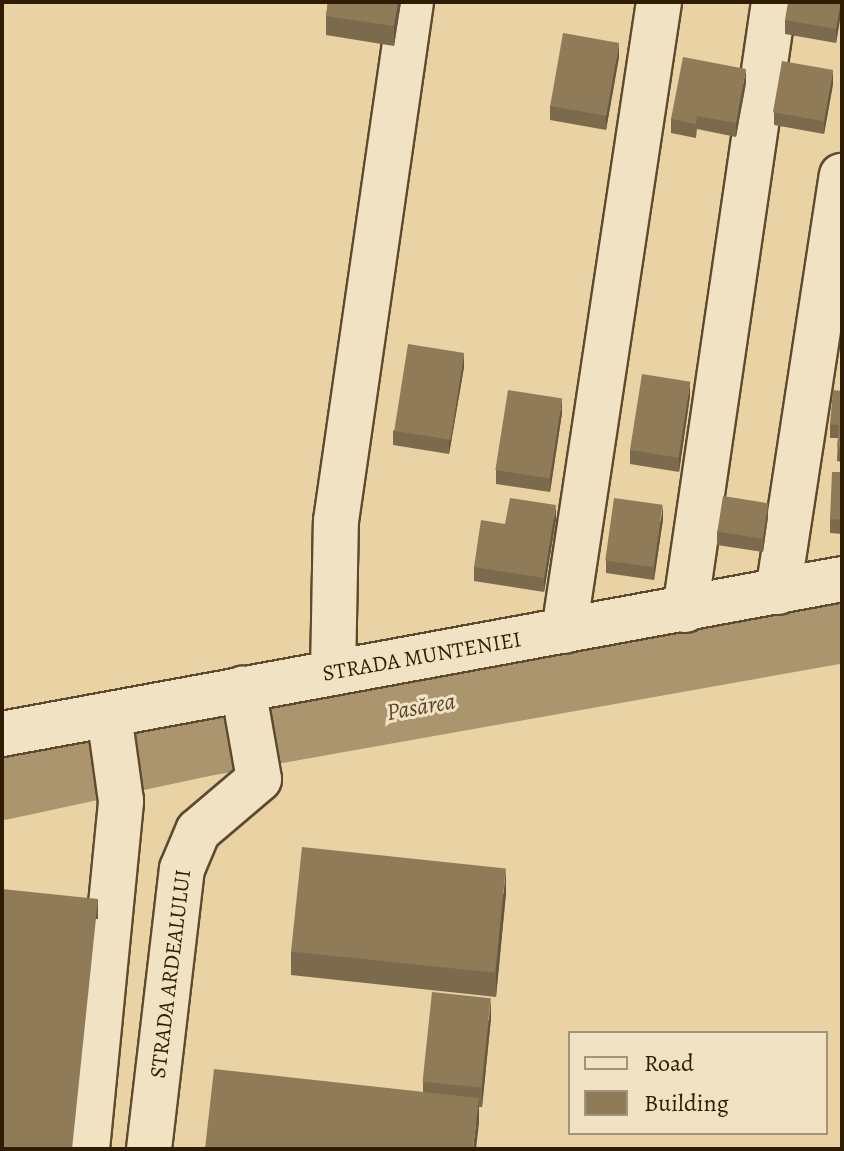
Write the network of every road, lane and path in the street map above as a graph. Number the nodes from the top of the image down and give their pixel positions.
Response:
1 (411, 2) edge
2 (636, 2) edge
3 (659, 2) edge
4 (774, 2) edge
5 (649, 71) junction
6 (842, 176) edge
7 (842, 579) edge
8 (778, 592) junction
9 (685, 610) junction
10 (564, 631) junction
11 (333, 673) junction
12 (245, 698) junction
13 (112, 730) junction
14 (2, 734) edge
15 (87, 1149) edge
16 (149, 1149) edge

1 - 11 street
2 - 5 street
3 - 5 street
4 - 9 street
5 - 10 street
6 - 8 street
7 - 8 street, STRADA MUNTENIEI
8 - 9 street, STRADA MUNTENIEI
9 - 10 street, STRADA MUNTENIEI
10 - 11 street, STRADA MUNTENIEI
11 - 12 street, STRADA MUNTENIEI
12 - 13 street, STRADA MUNTENIEI
12 - 16 street, STRADA ARDEALULUI
13 - 14 street, STRADA MUNTENIEI
13 - 15 street

